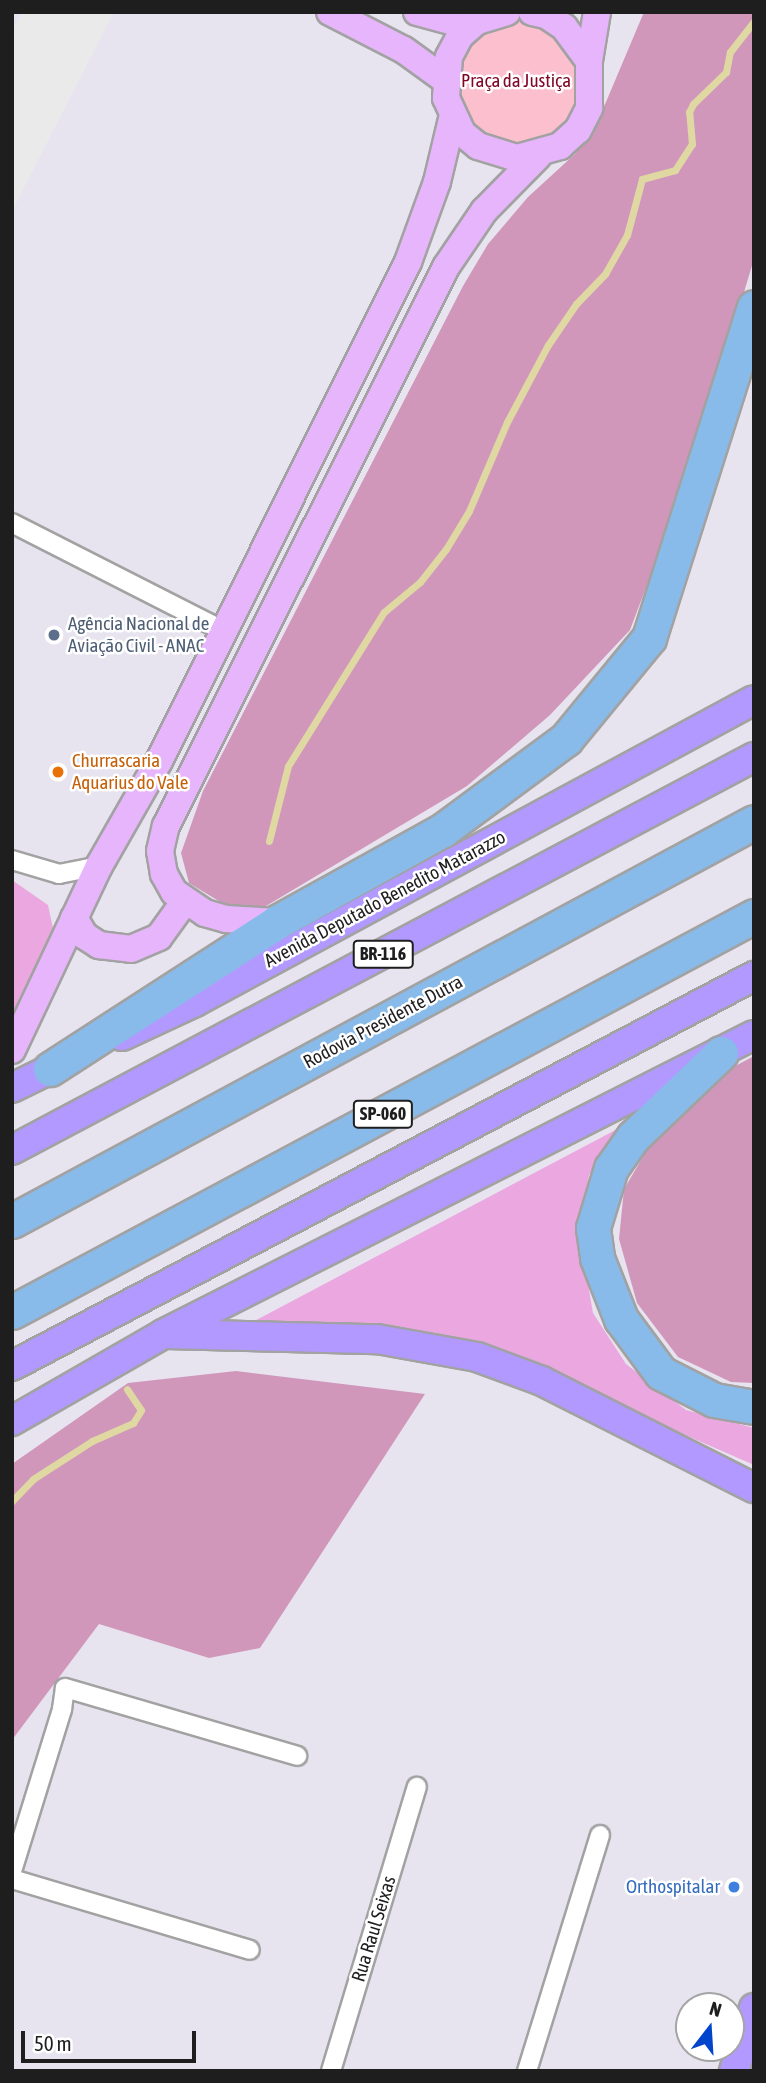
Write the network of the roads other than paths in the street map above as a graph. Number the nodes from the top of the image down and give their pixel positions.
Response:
1 (330, 12) edge
2 (417, 12) edge
3 (504, 12) edge
4 (532, 12) edge
5 (597, 12) edge
6 (477, 21) junction
7 (589, 61) junction
8 (444, 79) junction
9 (453, 115) junction
10 (538, 156) junction
11 (754, 307) edge
12 (12, 523) edge
13 (225, 631) junction
14 (754, 700) edge
15 (754, 757) edge
16 (754, 822) edge
17 (18, 863) edge
18 (99, 866) junction
19 (185, 901) junction
20 (754, 916) edge
21 (74, 918) junction
22 (277, 922) junction
23 (754, 976) edge
24 (754, 1035) edge
25 (12, 1050) edge
26 (720, 1053) junction
27 (50, 1069) junction
28 (12, 1088) edge
29 (12, 1150) edge
30 (12, 1221) edge
31 (12, 1312) edge
32 (163, 1334) junction
33 (12, 1366) edge
34 (754, 1407) edge
35 (12, 1421) edge
36 (754, 1488) edge
37 (297, 1756) dead end
38 (417, 1787) dead end
39 (600, 1835) dead end
40 (12, 1871) edge
41 (12, 1879) edge
42 (250, 1950) dead end
43 (754, 2008) edge
44 (331, 2071) edge
45 (527, 2071) edge
46 (734, 2071) edge

1 - 8 street
2 - 6 street
3 - 6 street
4 - 7 street
5 - 7 street
6 - 8 street
7 - 10 street
8 - 9 street
9 - 10 street
9 - 13 street
10 - 19 street
11 - 22 highway
12 - 13 street
13 - 18 street
14 - 27 main road, Avenida Deputado Benedito Matarazzo
15 - 29 main road, BR-116
16 - 30 highway, Rodovia Presidente Dutra
17 - 18 street
18 - 21 street
19 - 21 street
19 - 22 street
20 - 31 highway, SP-060
21 - 25 street
22 - 27 highway
23 - 33 main road
24 - 26 main road
26 - 32 main road
26 - 34 highway
27 - 28 main road, Avenida Deputado Benedito Matarazzo
32 - 35 main road
32 - 36 main road
37 - 40 street
38 - 44 street, Rua Raul Seixas
39 - 45 street
41 - 42 street
43 - 46 main road

